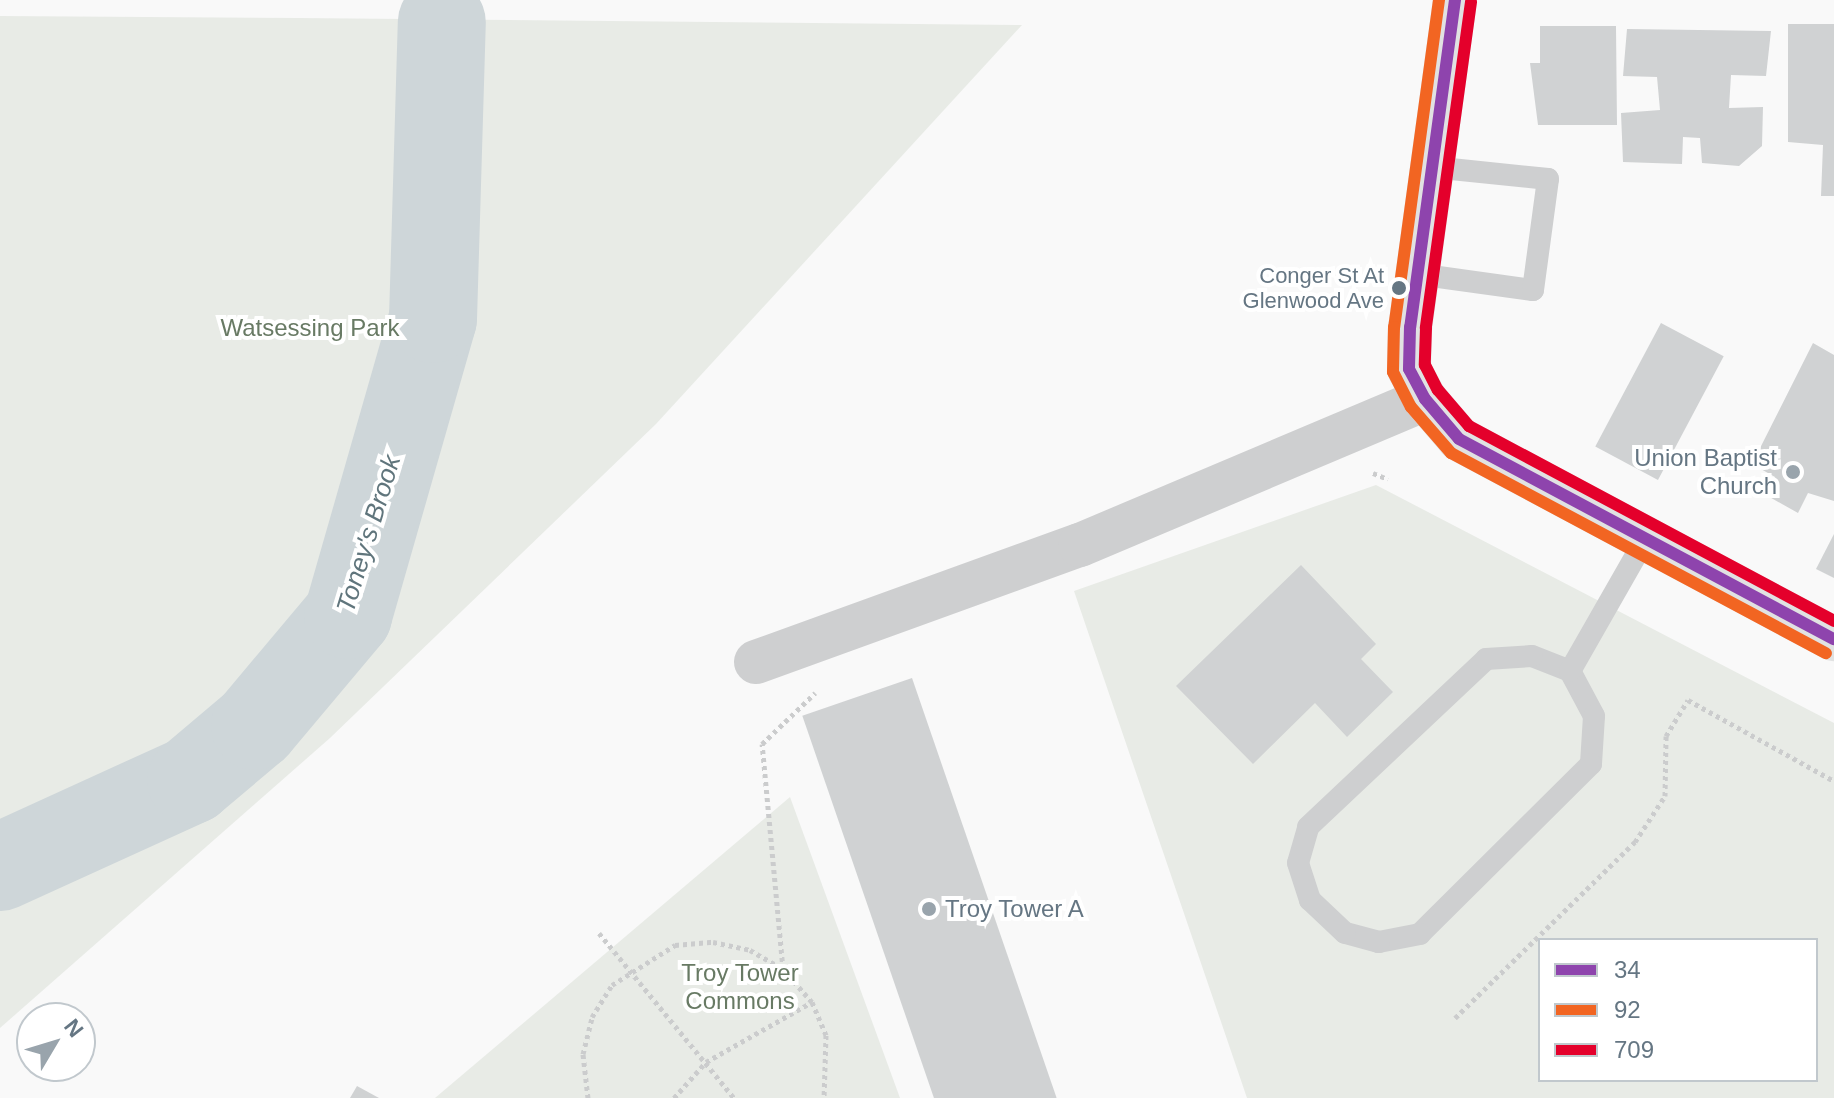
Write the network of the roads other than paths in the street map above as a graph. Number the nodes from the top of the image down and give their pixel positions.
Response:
1 (1455, 0) edge
2 (1432, 167) junction
3 (1417, 274) junction
4 (1425, 399) junction
5 (1646, 538) junction
6 (1834, 639) edge
7 (756, 662) dead end
8 (1570, 671) junction

1 - 2 street
2 - 3 street
2 - 3 lane
3 - 4 street
4 - 5 street
4 - 7 street
5 - 6 street
5 - 8 lane
8 - 8 lane

